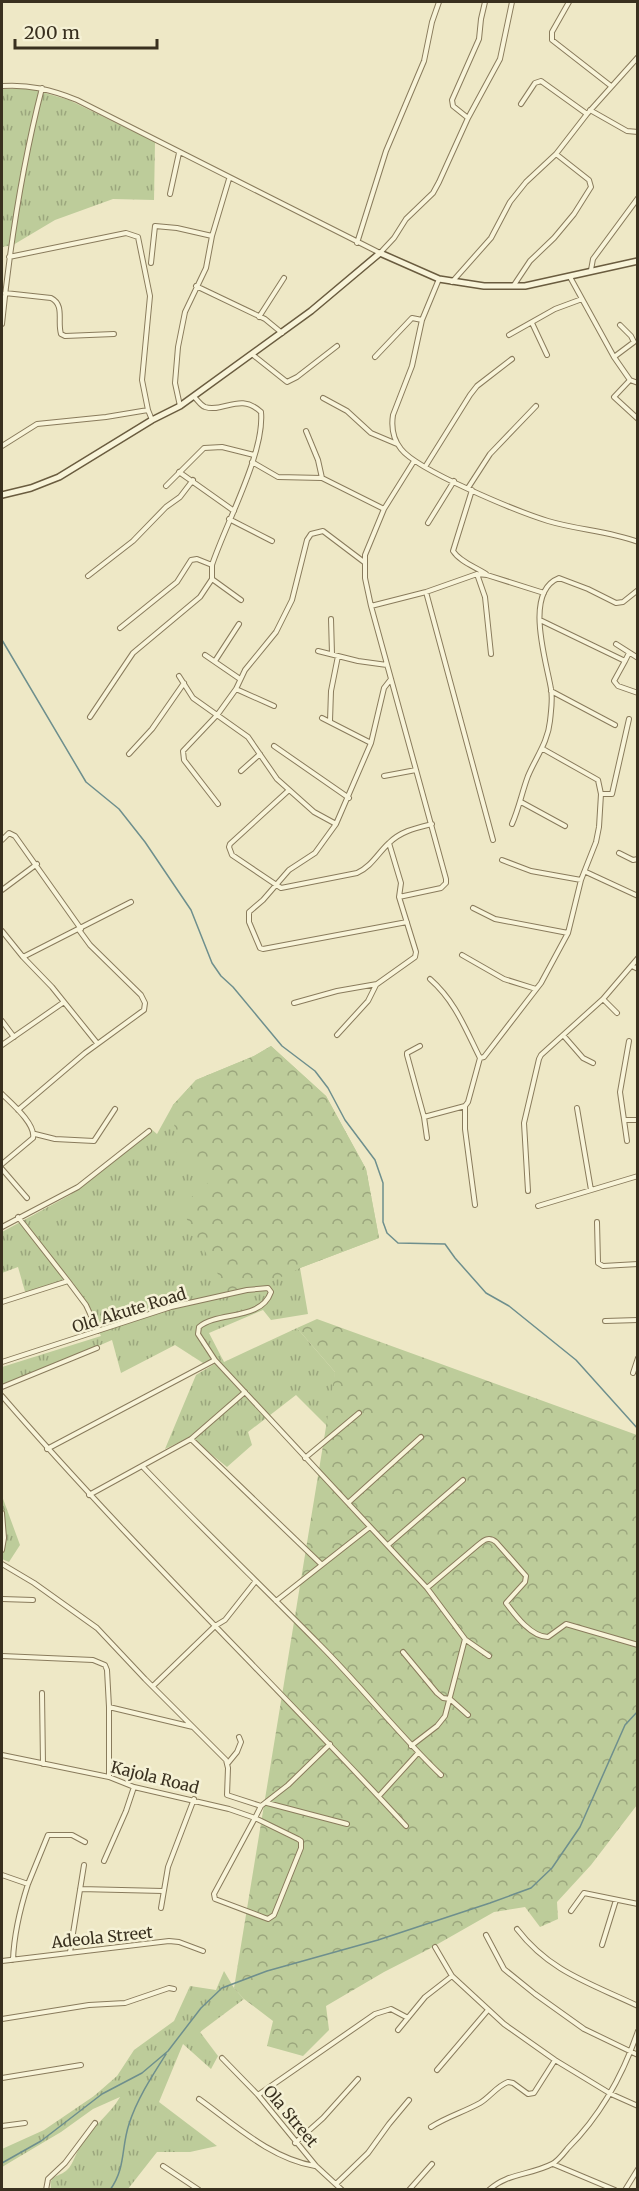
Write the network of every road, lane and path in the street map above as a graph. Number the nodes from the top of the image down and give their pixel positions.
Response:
1 (439, 2) edge
2 (485, 2) edge
3 (512, 2) edge
4 (569, 2) edge
5 (638, 57) edge
6 (2, 86) edge
7 (611, 86) junction
8 (42, 88) junction
9 (521, 104) dead end
10 (588, 112) junction
11 (468, 118) junction
12 (638, 132) edge
13 (178, 153) junction
14 (556, 154) junction
15 (229, 179) junction
16 (170, 194) dead end
17 (638, 198) edge
18 (212, 236) junction
19 (357, 243) junction
20 (380, 253) junction
21 (9, 257) junction
22 (638, 261) edge
23 (151, 263) dead end
24 (591, 270) junction
25 (570, 277) junction
26 (284, 278) dead end
27 (439, 279) junction
28 (452, 282) junction
29 (514, 285) junction
30 (196, 286) junction
31 (5, 293) junction
32 (582, 299) junction
33 (259, 317) junction
34 (422, 320) junction
35 (532, 323) junction
36 (2, 324) edge
37 (620, 325) dead end
38 (282, 333) junction
39 (114, 334) dead end
40 (509, 335) dead end
41 (337, 346) dead end
42 (253, 355) junction
43 (547, 355) dead end
44 (375, 357) dead end
45 (614, 357) junction
46 (512, 358) dead end
47 (630, 380) junction
48 (638, 383) edge
49 (194, 397) junction
50 (324, 398) dead end
51 (180, 406) junction
52 (536, 406) dead end
53 (148, 410) junction
54 (638, 419) edge
55 (152, 420) junction
56 (306, 431) dead end
57 (398, 445) junction
58 (2, 446) edge
59 (254, 455) junction
60 (414, 461) junction
61 (252, 462) junction
62 (425, 467) junction
63 (179, 471) junction
64 (322, 478) junction
65 (193, 480) junction
66 (454, 481) junction
67 (166, 486) dead end
68 (470, 489) junction
69 (2, 495) edge
70 (384, 509) junction
71 (234, 511) junction
72 (229, 519) junction
73 (428, 523) dead end
74 (272, 541) dead end
75 (638, 542) edge
76 (364, 562) junction
77 (212, 565) junction
78 (477, 574) junction
79 (487, 574) junction
80 (88, 576) dead end
81 (212, 579) junction
82 (638, 590) edge
83 (426, 592) junction
84 (544, 593) junction
85 (241, 600) dead end
86 (371, 606) junction
87 (331, 619) dead end
88 (539, 620) junction
89 (238, 624) dead end
90 (120, 628) dead end
91 (616, 644) dead end
92 (318, 651) dead end
93 (629, 653) junction
94 (491, 654) dead end
95 (205, 655) dead end
96 (332, 655) junction
97 (338, 656) junction
98 (638, 658) edge
99 (215, 661) junction
100 (625, 661) junction
101 (387, 665) junction
102 (179, 676) dead end
103 (240, 679) junction
104 (391, 679) junction
105 (184, 683) junction
106 (236, 689) junction
107 (552, 691) junction
108 (638, 693) edge
109 (274, 706) dead end
110 (218, 714) junction
111 (90, 717) dead end
112 (322, 718) dead end
113 (629, 719) dead end
114 (330, 721) junction
115 (615, 725) dead end
116 (371, 743) junction
117 (274, 746) dead end
118 (543, 749) junction
119 (129, 754) dead end
120 (260, 754) junction
121 (416, 770) junction
122 (241, 771) dead end
123 (384, 776) dead end
124 (289, 790) junction
125 (601, 794) junction
126 (349, 798) junction
127 (521, 802) junction
128 (218, 804) dead end
129 (336, 824) junction
130 (432, 824) junction
131 (512, 824) dead end
132 (566, 826) dead end
133 (2, 840) edge
134 (493, 840) dead end
135 (389, 843) junction
136 (619, 853) dead end
137 (638, 859) edge
138 (502, 860) dead end
139 (37, 864) junction
140 (586, 872) junction
141 (581, 880) junction
142 (276, 884) junction
143 (2, 890) edge
144 (638, 896) edge
145 (399, 897) junction
146 (131, 902) dead end
147 (472, 908) dead end
148 (407, 922) junction
149 (80, 930) junction
150 (2, 931) edge
151 (568, 933) junction
152 (3, 937) edge
153 (462, 955) dead end
154 (22, 957) junction
155 (638, 958) edge
156 (632, 966) junction
157 (638, 969) edge
158 (430, 979) dead end
159 (376, 984) junction
160 (536, 989) junction
161 (603, 999) junction
162 (64, 1002) junction
163 (294, 1003) dead end
164 (617, 1013) dead end
165 (2, 1021) edge
166 (337, 1035) dead end
167 (563, 1035) junction
168 (14, 1037) junction
169 (629, 1041) dead end
170 (97, 1043) junction
171 (2, 1045) edge
172 (420, 1046) dead end
173 (480, 1058) junction
174 (593, 1063) dead end
175 (2, 1094) edge
176 (465, 1106) junction
177 (577, 1108) dead end
178 (115, 1109) dead end
179 (18, 1110) junction
180 (424, 1117) junction
181 (624, 1120) junction
182 (638, 1120) edge
183 (149, 1131) dead end
184 (34, 1134) junction
185 (427, 1138) dead end
186 (627, 1141) dead end
187 (2, 1164) edge
188 (2, 1169) edge
189 (638, 1176) edge
190 (528, 1191) dead end
191 (591, 1191) junction
192 (27, 1198) dead end
193 (475, 1205) dead end
194 (538, 1206) dead end
195 (18, 1217) junction
196 (597, 1222) dead end
197 (2, 1227) edge
198 (638, 1264) edge
199 (68, 1281) junction
200 (2, 1302) edge
201 (638, 1320) edge
202 (605, 1321) dead end
203 (98, 1331) junction
204 (97, 1348) dead end
205 (638, 1358) edge
206 (215, 1360) junction
207 (2, 1362) edge
208 (633, 1373) dead end
209 (2, 1387) edge
210 (244, 1392) junction
211 (2, 1396) edge
212 (359, 1413) dead end
213 (421, 1437) dead end
214 (191, 1439) junction
215 (47, 1449) junction
216 (305, 1458) junction
217 (143, 1467) junction
218 (463, 1480) dead end
219 (89, 1495) junction
220 (348, 1503) junction
221 (2, 1513) edge
222 (370, 1527) junction
223 (388, 1545) junction
224 (2, 1550) edge
225 (2, 1564) edge
226 (321, 1564) junction
227 (255, 1582) junction
228 (427, 1588) junction
229 (2, 1599) edge
230 (33, 1600) dead end
231 (276, 1601) junction
232 (214, 1626) junction
233 (465, 1639) junction
234 (638, 1645) edge
235 (403, 1652) dead end
236 (2, 1656) edge
237 (489, 1656) dead end
238 (153, 1686) junction
239 (42, 1693) dead end
240 (450, 1700) junction
241 (109, 1707) junction
242 (468, 1715) dead end
243 (194, 1728) junction
244 (238, 1737) dead end
245 (330, 1744) junction
246 (411, 1746) junction
247 (418, 1753) junction
248 (2, 1756) edge
249 (228, 1763) junction
250 (43, 1764) junction
251 (441, 1775) dead end
252 (109, 1777) junction
253 (134, 1787) junction
254 (379, 1796) junction
255 (194, 1799) junction
256 (266, 1802) junction
257 (261, 1806) junction
258 (255, 1818) junction
259 (346, 1824) dead end
260 (406, 1826) dead end
261 (85, 1842) dead end
262 (104, 1861) dead end
263 (84, 1865) dead end
264 (2, 1875) edge
265 (28, 1884) junction
266 (80, 1889) junction
267 (163, 1891) junction
268 (616, 1900) junction
269 (638, 1904) edge
270 (161, 1908) dead end
271 (571, 1911) dead end
272 (517, 1929) dead end
273 (486, 1935) dead end
274 (602, 1945) dead end
275 (435, 1947) dead end
276 (203, 1951) dead end
277 (70, 1952) junction
278 (13, 1960) junction
279 (2, 1961) edge
280 (452, 1976) junction
281 (174, 1989) dead end
282 (638, 2006) edge
283 (488, 2010) junction
284 (408, 2018) junction
285 (2, 2019) edge
286 (398, 2030) dead end
287 (638, 2031) edge
288 (629, 2051) junction
289 (638, 2055) edge
290 (222, 2058) dead end
291 (555, 2060) junction
292 (81, 2065) dead end
293 (437, 2070) dead end
294 (2, 2078) edge
295 (358, 2079) dead end
296 (611, 2094) junction
297 (258, 2095) junction
298 (199, 2099) dead end
299 (409, 2100) dead end
300 (638, 2106) edge
301 (25, 2123) dead end
302 (95, 2123) dead end
303 (2, 2126) edge
304 (432, 2127) dead end
305 (295, 2143) junction
306 (432, 2164) dead end
307 (553, 2164) junction
308 (163, 2166) dead end
309 (316, 2166) junction
310 (638, 2169) edge
311 (336, 2184) junction
312 (46, 2190) edge
313 (199, 2190) edge
314 (342, 2190) edge
315 (409, 2190) edge
316 (489, 2190) edge
317 (615, 2190) edge
318 (625, 2190) edge

1 - 19 street
2 - 11 street
3 - 11 street
4 - 7 street
5 - 7 street
6 - 8 street
7 - 10 street
8 - 13 street
8 - 21 street
9 - 10 street
10 - 12 street
10 - 14 street
11 - 20 street
13 - 15 street
13 - 16 street
14 - 28 street
14 - 29 street
15 - 18 street
15 - 19 street
17 - 24 street
18 - 23 street
18 - 30 street
19 - 20 street
20 - 27 main road
20 - 38 main road
21 - 31 street
21 - 53 street
22 - 24 main road
24 - 25 main road
25 - 29 main road
25 - 32 street
26 - 33 street
27 - 28 main road
27 - 34 street
28 - 29 main road
30 - 33 street
30 - 51 street
31 - 36 street
31 - 39 street
32 - 35 street
32 - 45 street
33 - 38 street
34 - 44 street
34 - 57 street
35 - 40 street
35 - 43 street
37 - 45 street
38 - 42 main road
41 - 42 street
42 - 49 main road
45 - 47 street
46 - 62 street
47 - 48 street
47 - 54 street
49 - 51 main road
49 - 59 street
50 - 57 street
51 - 55 main road
52 - 68 street
53 - 55 street
53 - 58 street
55 - 69 main road
56 - 64 street
57 - 60 street
59 - 61 street
59 - 63 street
60 - 62 street
60 - 70 street
61 - 64 street
61 - 71 street
62 - 66 street
63 - 65 street
63 - 67 street
64 - 70 street
65 - 71 street
65 - 80 street
66 - 68 street
66 - 73 street
68 - 75 street
68 - 79 street
70 - 76 street
71 - 72 street
72 - 74 street
72 - 77 street
76 - 86 street
76 - 103 street
77 - 81 street
77 - 90 street
78 - 79 street
78 - 83 street
78 - 94 street
79 - 84 street
81 - 85 street
81 - 111 street
82 - 84 street
83 - 86 street
83 - 134 street
84 - 88 street
86 - 101 street
87 - 96 street
88 - 100 street
88 - 107 street
89 - 99 street
91 - 93 street
92 - 96 street
93 - 98 street
93 - 100 street
95 - 99 street
96 - 97 street
97 - 101 street
97 - 114 street
99 - 103 street
100 - 108 street
101 - 104 street
102 - 105 street
103 - 106 street
104 - 116 street
104 - 121 street
105 - 110 street
105 - 119 street
106 - 109 street
106 - 110 street
107 - 115 street
107 - 118 street
110 - 120 street
110 - 128 street
112 - 114 street
113 - 125 street
114 - 116 street
116 - 126 street
117 - 126 street
118 - 125 street
118 - 127 street
120 - 122 street
120 - 124 street
121 - 123 street
121 - 130 street
124 - 129 street
124 - 142 street
125 - 140 street
126 - 129 street
127 - 131 street
127 - 132 street
129 - 142 street
130 - 135 street
130 - 145 street
133 - 139 street
135 - 142 street
135 - 145 street
136 - 137 street
138 - 141 street
139 - 143 street
139 - 149 street
140 - 141 street
140 - 144 street
141 - 151 street
142 - 148 street
145 - 148 street
146 - 149 street
147 - 151 street
148 - 159 street
149 - 154 street
149 - 170 street
150 - 152 street
151 - 160 street
152 - 154 street
153 - 160 street
154 - 162 street
155 - 156 street
156 - 157 street
156 - 161 street
158 - 173 street
159 - 163 street
159 - 166 street
160 - 173 street
161 - 164 street
161 - 167 street
162 - 168 street
162 - 170 street
165 - 168 street
167 - 174 street
167 - 190 street
168 - 171 street
169 - 181 street
170 - 179 street
172 - 180 street
173 - 176 street
175 - 179 street
176 - 180 street
176 - 193 street
177 - 191 street
178 - 184 street
179 - 184 street
180 - 185 street
181 - 182 street
181 - 186 street
183 - 195 street
184 - 187 street
188 - 192 street
189 - 191 street
191 - 194 street
195 - 197 street
195 - 199 street
196 - 198 street
199 - 200 street
199 - 203 street
201 - 202 street
203 - 206 street, Old Akute Road
203 - 207 street, Old Akute Road
204 - 209 street
205 - 208 street
206 - 210 street
206 - 215 street
210 - 214 street
210 - 216 street
211 - 215 street
212 - 216 street
213 - 220 street
214 - 217 street
214 - 226 street
215 - 219 street
216 - 220 street
217 - 219 street
217 - 227 street
218 - 223 street
219 - 232 street
220 - 222 street
221 - 224 street
222 - 223 street
222 - 226 street
223 - 228 street
225 - 238 street
226 - 231 street
227 - 231 street
227 - 232 street
228 - 233 street
228 - 234 street
229 - 230 street
231 - 246 street
232 - 238 street
232 - 245 street
233 - 237 street
233 - 240 street
235 - 240 street
236 - 241 street
238 - 243 street
239 - 250 street
240 - 242 street
240 - 246 street
241 - 243 street
241 - 252 street
243 - 249 street
244 - 249 street
245 - 254 street
245 - 256 street
246 - 247 street
247 - 251 street
247 - 254 street
248 - 250 street, Kajola Road
249 - 257 street
250 - 252 street, Kajola Road
252 - 253 street, Kajola Road
253 - 255 street, Kajola Road
253 - 262 street
254 - 260 street
255 - 258 street, Kajola Road
255 - 267 street
256 - 257 street
256 - 259 street
257 - 258 street
258 - 258 street, Kajola Road
261 - 265 street
263 - 266 street
264 - 265 street
265 - 278 street
266 - 267 street
266 - 277 street
267 - 270 street
268 - 269 street
268 - 271 street
268 - 274 street
272 - 282 street
273 - 288 street
275 - 280 street
276 - 277 street, Adeola Street
277 - 278 street, Adeola Street
278 - 279 street, Adeola Street
280 - 283 street
280 - 284 street
281 - 285 street
283 - 291 street
283 - 293 street
284 - 286 street
284 - 297 street
287 - 288 street
288 - 289 street
288 - 296 street
290 - 297 street, Ola Street
291 - 296 street
291 - 304 street
292 - 294 street
295 - 305 street
296 - 300 street
296 - 307 street
297 - 305 street, Ola Street
298 - 309 street
299 - 311 street
301 - 303 street
302 - 312 street
305 - 309 street, Ola Street
306 - 315 street
307 - 316 street
307 - 317 street
308 - 313 street
309 - 311 street, Ola Street
310 - 318 street
311 - 314 street, Ola Street

